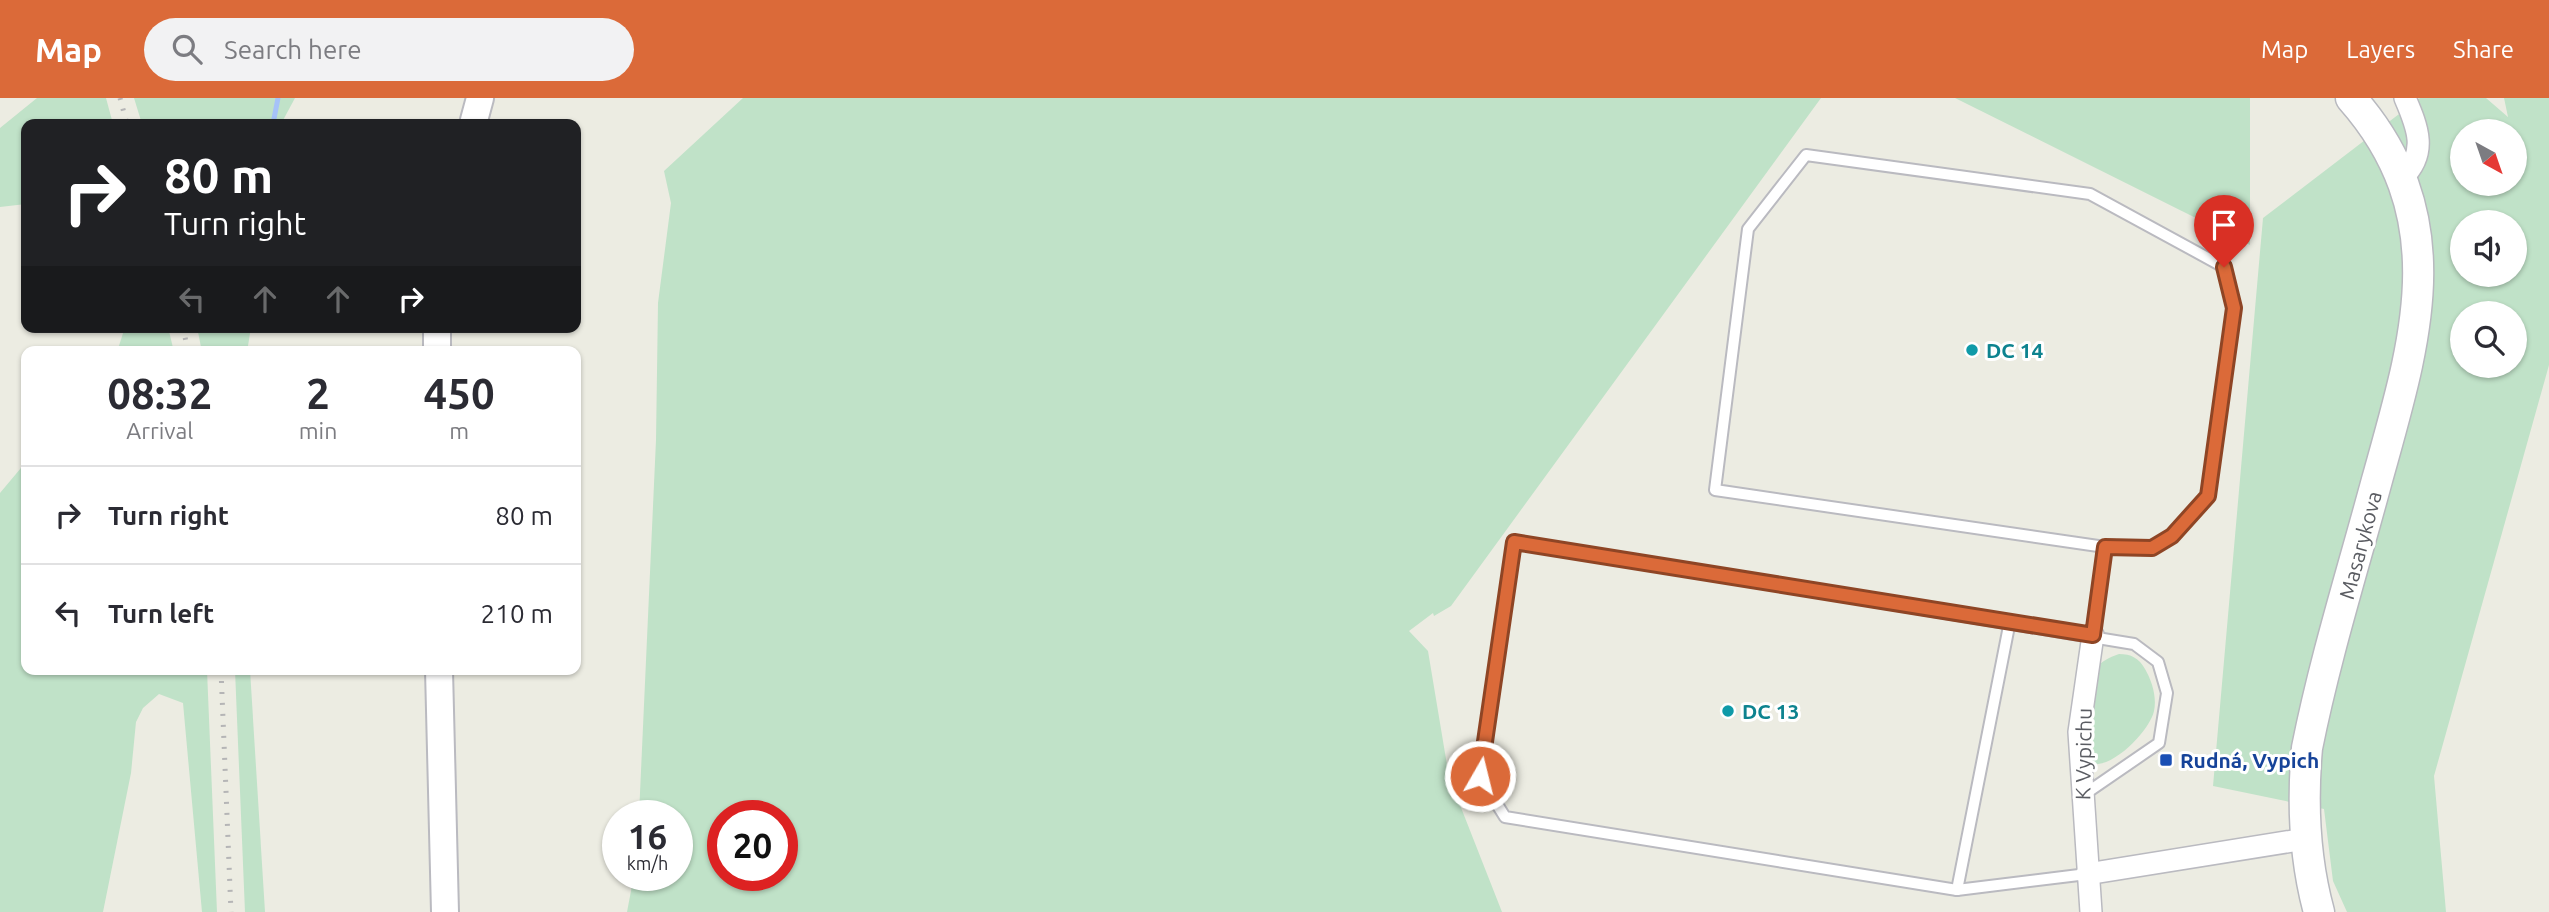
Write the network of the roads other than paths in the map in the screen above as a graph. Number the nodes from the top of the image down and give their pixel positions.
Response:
1 (480, 98) edge
2 (2351, 98) edge
3 (2405, 98) edge
4 (474, 119) edge
5 (2402, 178) junction
6 (2105, 547) junction
7 (2010, 621) junction
8 (2093, 635) junction
9 (439, 675) edge
10 (2082, 796) junction
11 (2305, 839) junction
12 (2087, 874) junction
13 (1957, 890) junction
14 (445, 912) edge
15 (2091, 912) edge
16 (2319, 912) edge

1 - 4 street
2 - 5 main road, Masarykova
3 - 5 street
5 - 11 main road, Masarykova
6 - 6 lane
6 - 8 lane
7 - 8 lane
7 - 13 lane
7 - 13 lane
8 - 10 street, K Vypichu
8 - 10 lane
9 - 14 street
10 - 12 street, K Vypichu
11 - 12 street
11 - 16 main road, Masarykova
12 - 13 lane
12 - 15 street, K Vypichu

